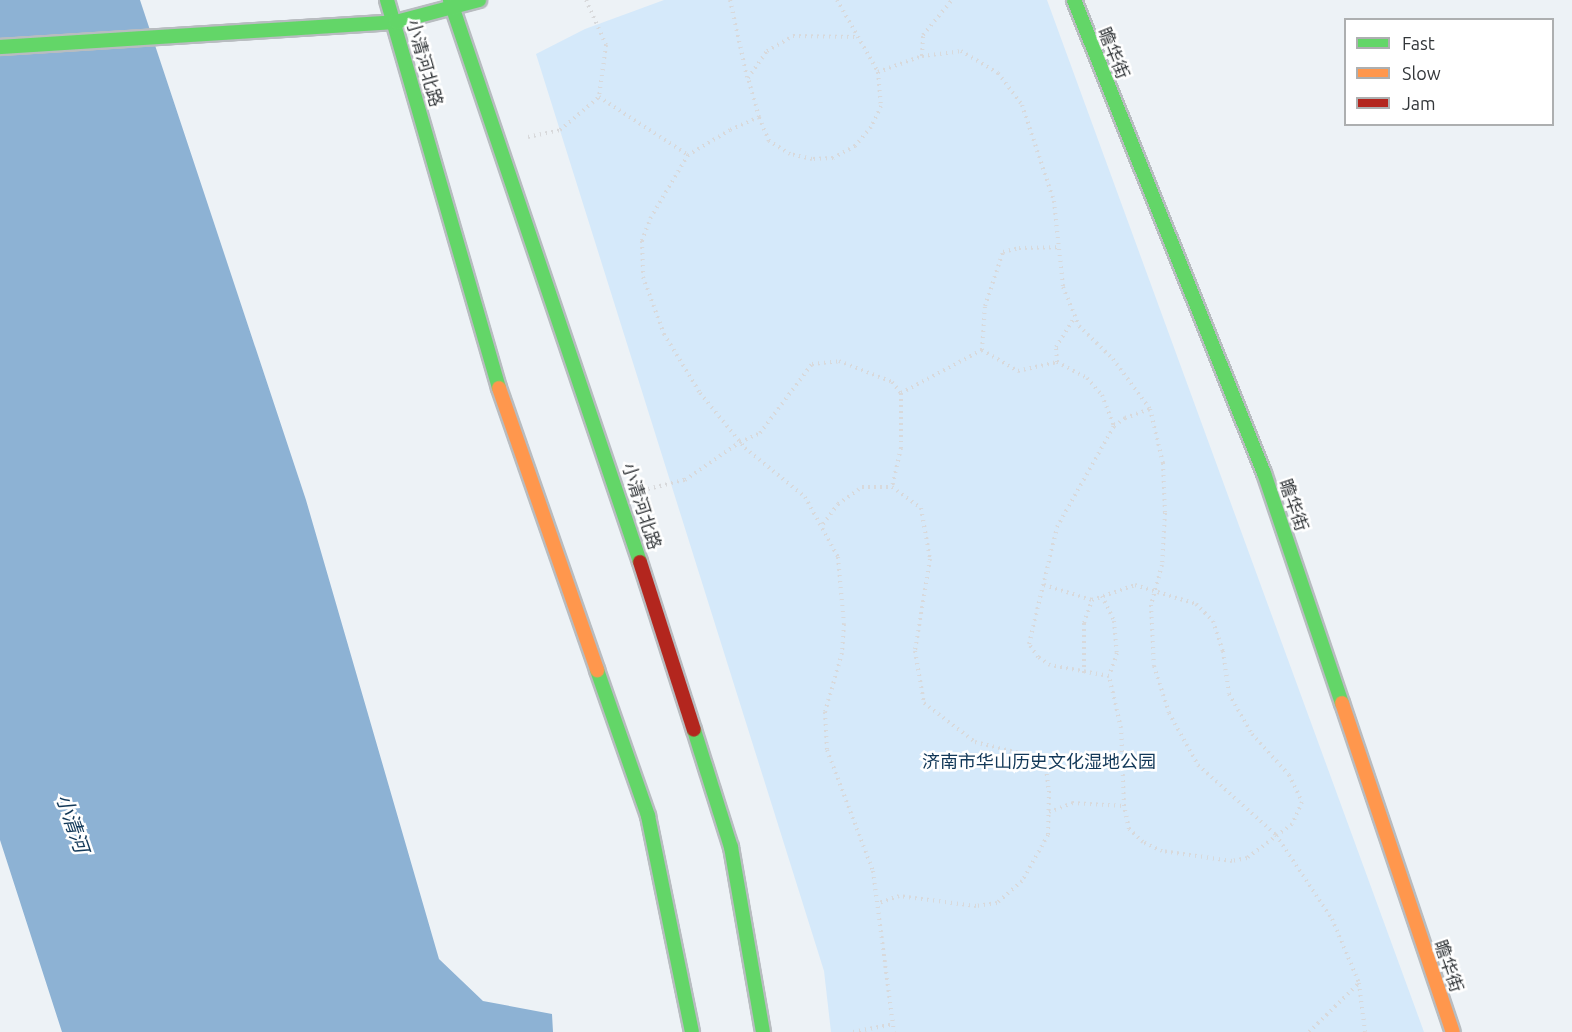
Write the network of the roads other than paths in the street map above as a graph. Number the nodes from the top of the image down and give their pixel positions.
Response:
1 (387, 0) edge
2 (479, 0) edge
3 (1074, 0) edge
4 (452, 4) edge
5 (396, 22) junction
6 (0, 47) edge
7 (692, 1032) edge
8 (763, 1032) edge
9 (1452, 1032) edge

1 - 5 main road, 小清河北路
2 - 4 main road
3 - 9 main road, 瞻华街
4 - 5 main road
4 - 8 main road, 小清河北路
5 - 6 main road
5 - 7 main road, 小清河北路

